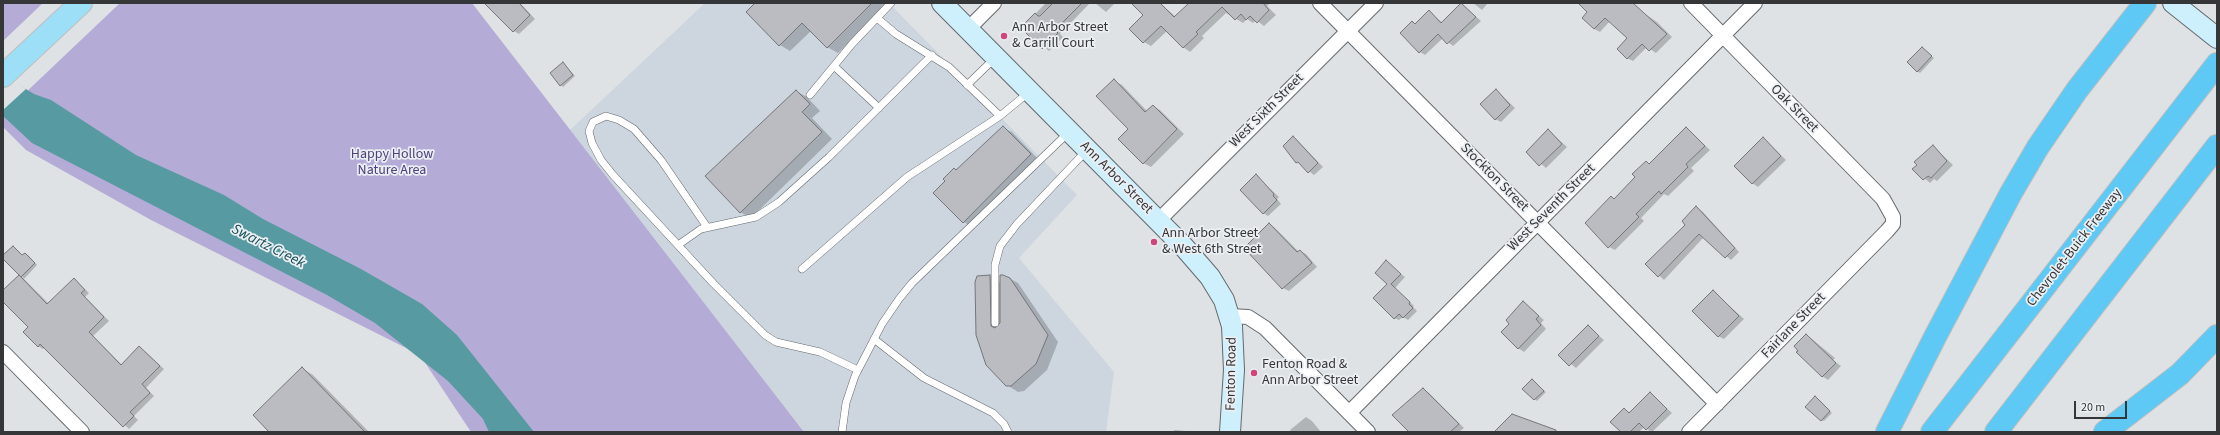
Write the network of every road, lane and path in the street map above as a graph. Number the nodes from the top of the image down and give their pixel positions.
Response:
1 (81, 3) edge
2 (891, 3) edge
3 (942, 3) edge
4 (994, 3) edge
5 (1320, 3) edge
6 (1376, 3) edge
7 (1691, 3) edge
8 (1755, 3) edge
9 (2145, 3) edge
10 (2173, 3) edge
11 (877, 18) junction
12 (968, 29) junction
13 (1348, 31) junction
14 (1722, 36) junction
15 (2217, 38) edge
16 (932, 55) junction
17 (996, 57) junction
18 (2217, 64) edge
19 (834, 66) junction
20 (6, 73) edge
21 (967, 85) junction
22 (1030, 91) junction
23 (810, 95) dead end
24 (879, 108) junction
25 (1000, 116) junction
26 (1069, 131) junction
27 (2217, 146) edge
28 (1087, 149) junction
29 (1894, 217) joint
30 (1158, 220) junction
31 (1538, 223) junction
32 (707, 227) junction
33 (678, 245) junction
34 (802, 269) dead end
35 (1230, 316) junction
36 (995, 323) dead end
37 (2217, 336) edge
38 (874, 339) junction
39 (3, 352) edge
40 (858, 370) junction
41 (1717, 404) junction
42 (1349, 413) junction
43 (82, 432) edge
44 (842, 432) edge
45 (1008, 432) edge
46 (1230, 432) edge
47 (1368, 432) edge
48 (1689, 432) edge
49 (1888, 432) edge
50 (1932, 432) edge
51 (1996, 432) edge
52 (2105, 432) edge

1 - 20 main road
2 - 11 lane
3 - 12 street, Ann Arbor Street
4 - 12 street
5 - 13 street, Stockton Street
6 - 13 street, West Sixth Street
7 - 14 street, Oak Street
8 - 14 street, West Seventh Street
9 - 49 highway
10 - 15 street
11 - 16 lane
11 - 19 lane
12 - 17 street, Ann Arbor Street
13 - 30 street, West Sixth Street
13 - 31 street, Stockton Street
14 - 29 street, Oak Street
14 - 31 street, West Seventh Street
16 - 21 lane
16 - 24 lane
17 - 21 lane
17 - 22 street, Ann Arbor Street
18 - 50 highway, Chevrolet-Buick Freeway
19 - 23 lane
19 - 24 lane
21 - 25 lane
22 - 25 lane
22 - 26 street, Ann Arbor Street
24 - 32 lane
25 - 34 lane
26 - 28 street, Ann Arbor Street
26 - 38 lane
27 - 51 highway
28 - 30 street, Ann Arbor Street
28 - 36 lane
29 - 41 street, Fairlane Street
30 - 35 street, Ann Arbor Street
31 - 41 street, Stockton Street
31 - 42 street, West Seventh Street
32 - 33 lane
32 - 33 lane
33 - 40 lane
35 - 42 street
35 - 46 street, Fenton Road
37 - 52 highway
38 - 40 lane
38 - 45 lane
39 - 43 street
40 - 44 lane
41 - 48 street, Fairlane Street
42 - 47 street

